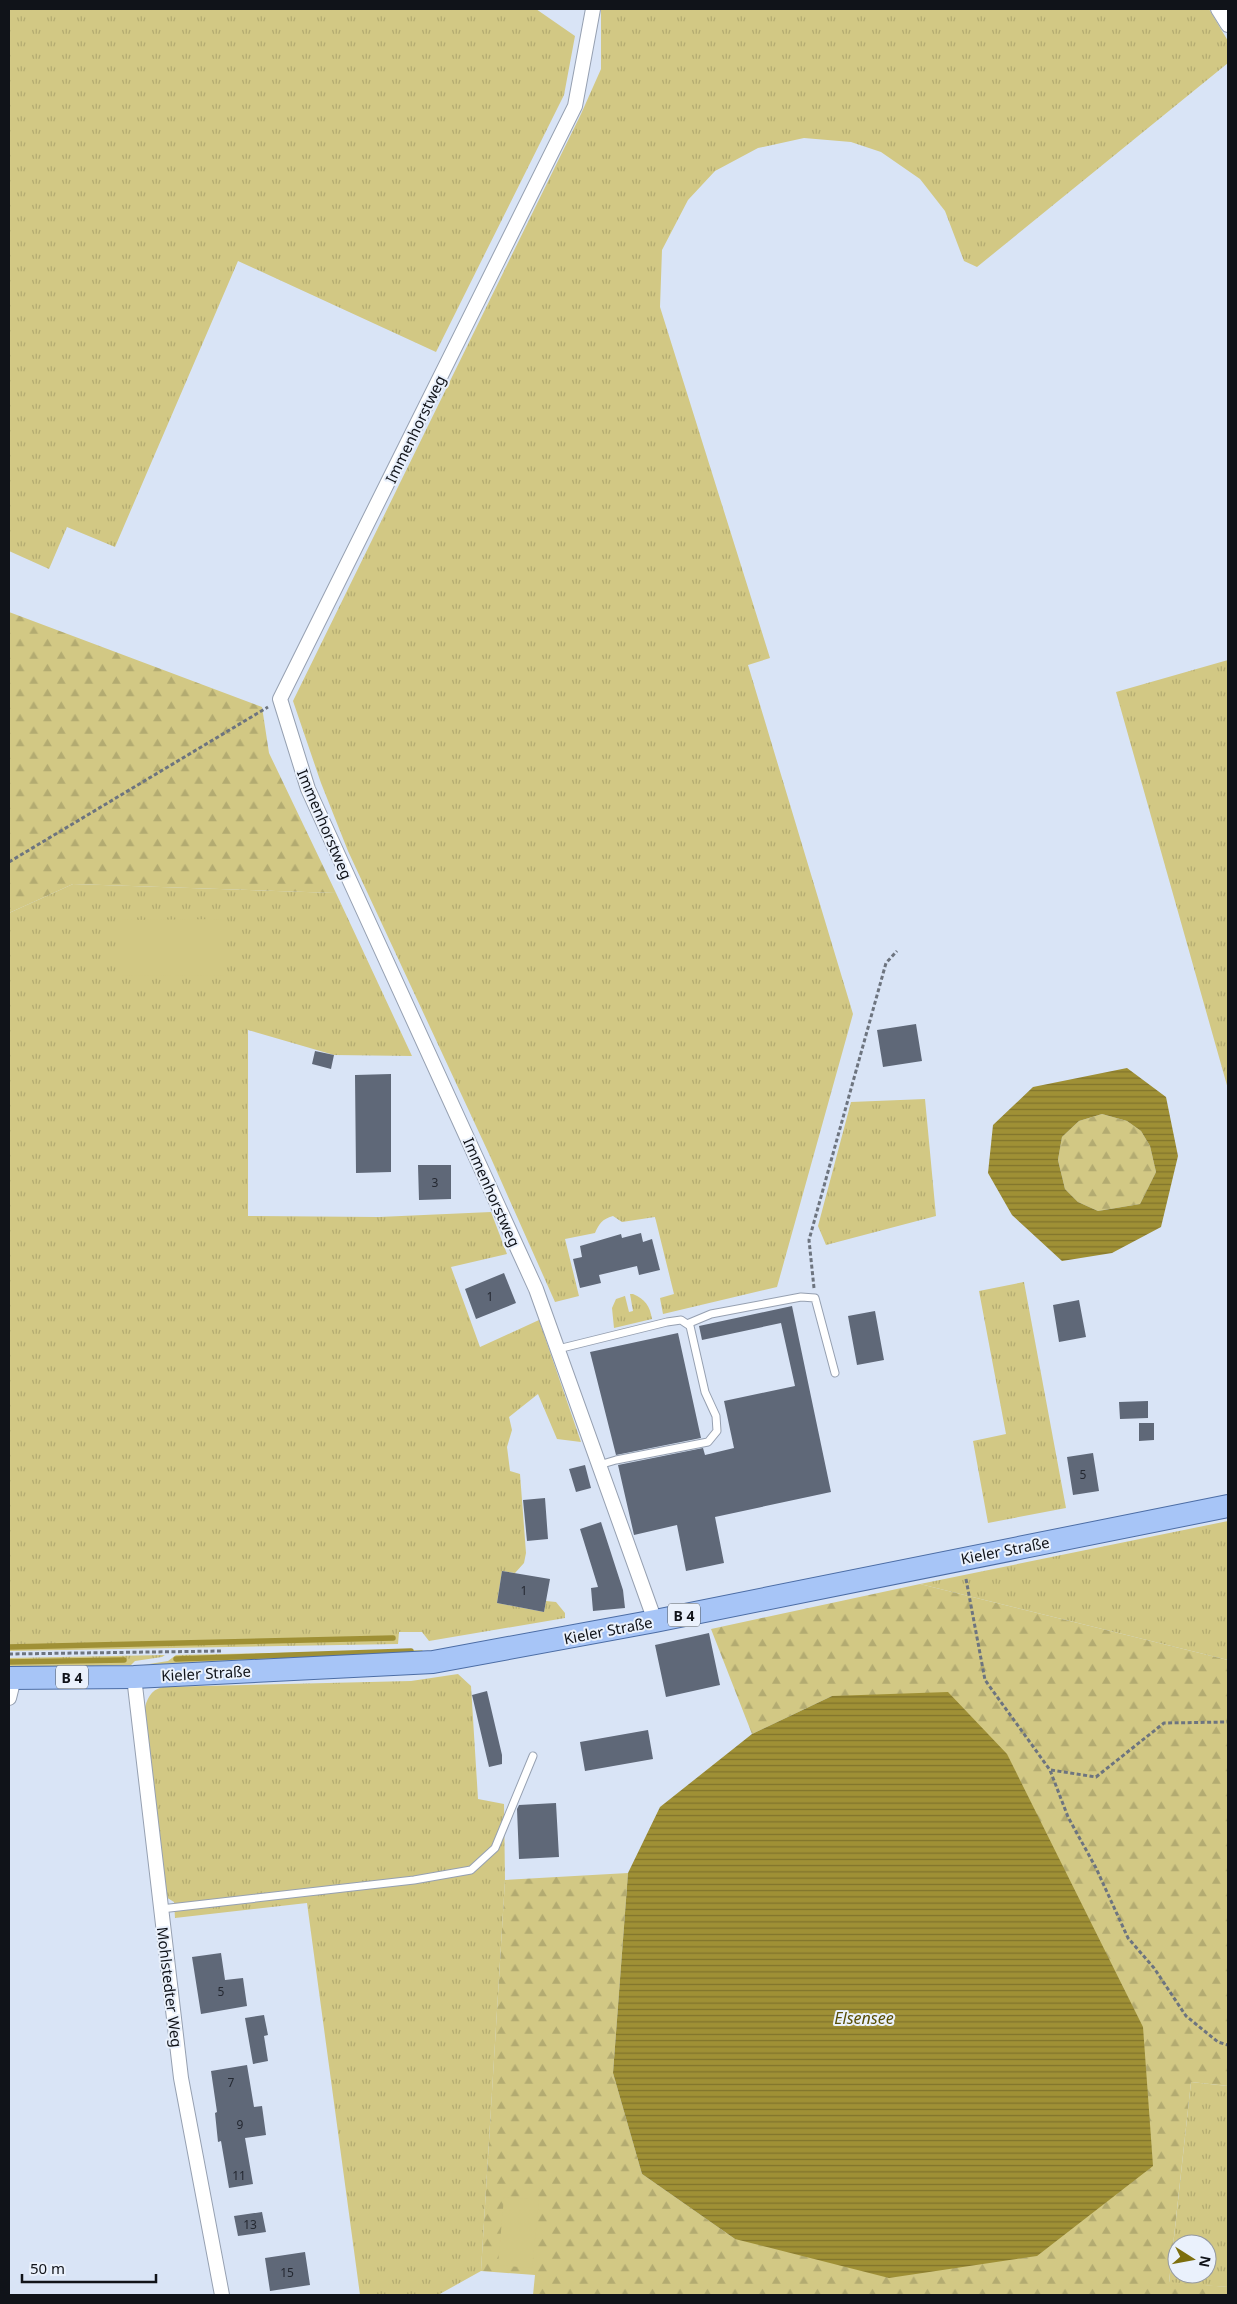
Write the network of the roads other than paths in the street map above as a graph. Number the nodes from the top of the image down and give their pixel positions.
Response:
1 (593, 9) edge
2 (1218, 9) edge
3 (1228, 25) edge
4 (687, 1324) junction
5 (558, 1349) junction
6 (835, 1373) dead end
7 (600, 1465) junction
8 (1228, 1506) edge
9 (655, 1621) junction
10 (134, 1676) junction
11 (10, 1685) edge
12 (533, 1756) dead end
13 (160, 1909) junction
14 (222, 2295) edge

1 - 5 street, Immenhorstweg
2 - 3 street
4 - 5 lane
4 - 6 lane
4 - 7 lane
5 - 7 street, Immenhorstweg
7 - 9 street, Immenhorstweg
8 - 9 main road, Kieler Straße / B 4
9 - 10 main road, Kieler Straße / B 4
10 - 11 main road, Kieler Straße / B 4
10 - 13 street, Mohlstedter Weg
12 - 13 lane
13 - 14 street, Mohlstedter Weg

